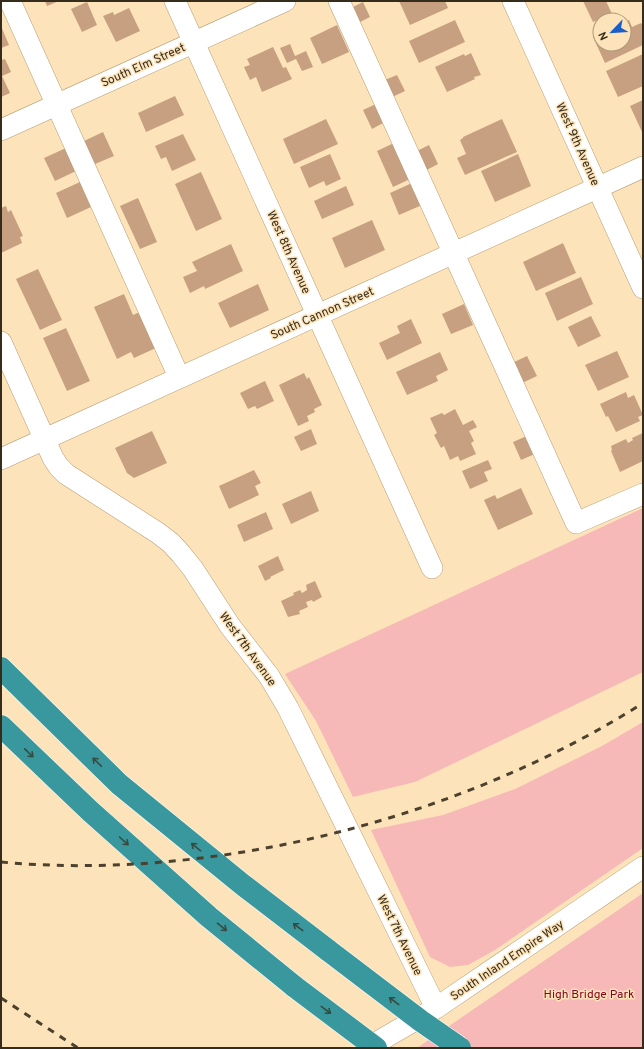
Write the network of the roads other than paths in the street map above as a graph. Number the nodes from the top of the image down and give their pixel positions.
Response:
1 (10, 1) edge
2 (175, 1) edge
3 (286, 1) edge
4 (339, 1) edge
5 (513, 1) edge
6 (194, 42) junction
7 (56, 105) junction
8 (1, 130) edge
9 (643, 167) edge
10 (598, 188) junction
11 (453, 253) junction
12 (643, 288) edge
13 (317, 315) junction
14 (1, 342) edge
15 (179, 377) junction
16 (44, 439) junction
17 (1, 459) edge
18 (643, 494) edge
19 (432, 568) dead end
20 (1, 668) edge
21 (1, 726) edge
22 (643, 867) edge
23 (436, 1008) junction
24 (367, 1048) edge
25 (376, 1048) edge
26 (460, 1048) edge

1 - 7 street
2 - 6 street, West 8th Avenue
3 - 6 street, South Elm Street
4 - 11 street
5 - 10 street, West 9th Avenue
6 - 7 street, South Elm Street
6 - 13 street, West 8th Avenue
7 - 8 street, South Elm Street
7 - 15 street
9 - 10 street, South Cannon Street
10 - 11 street, South Cannon Street
10 - 12 street, West 9th Avenue
11 - 13 street, South Cannon Street
11 - 18 street
13 - 15 street, South Cannon Street
13 - 19 street, West 8th Avenue
14 - 16 street, West 7th Avenue
15 - 16 street, South Cannon Street
16 - 17 street, South Cannon Street
16 - 23 street, West 7th Avenue
26 -> 20 highway, bridge
21 -> 25 highway, bridge
22 - 23 street, South Inland Empire Way
23 - 24 street, South Inland Empire Way

